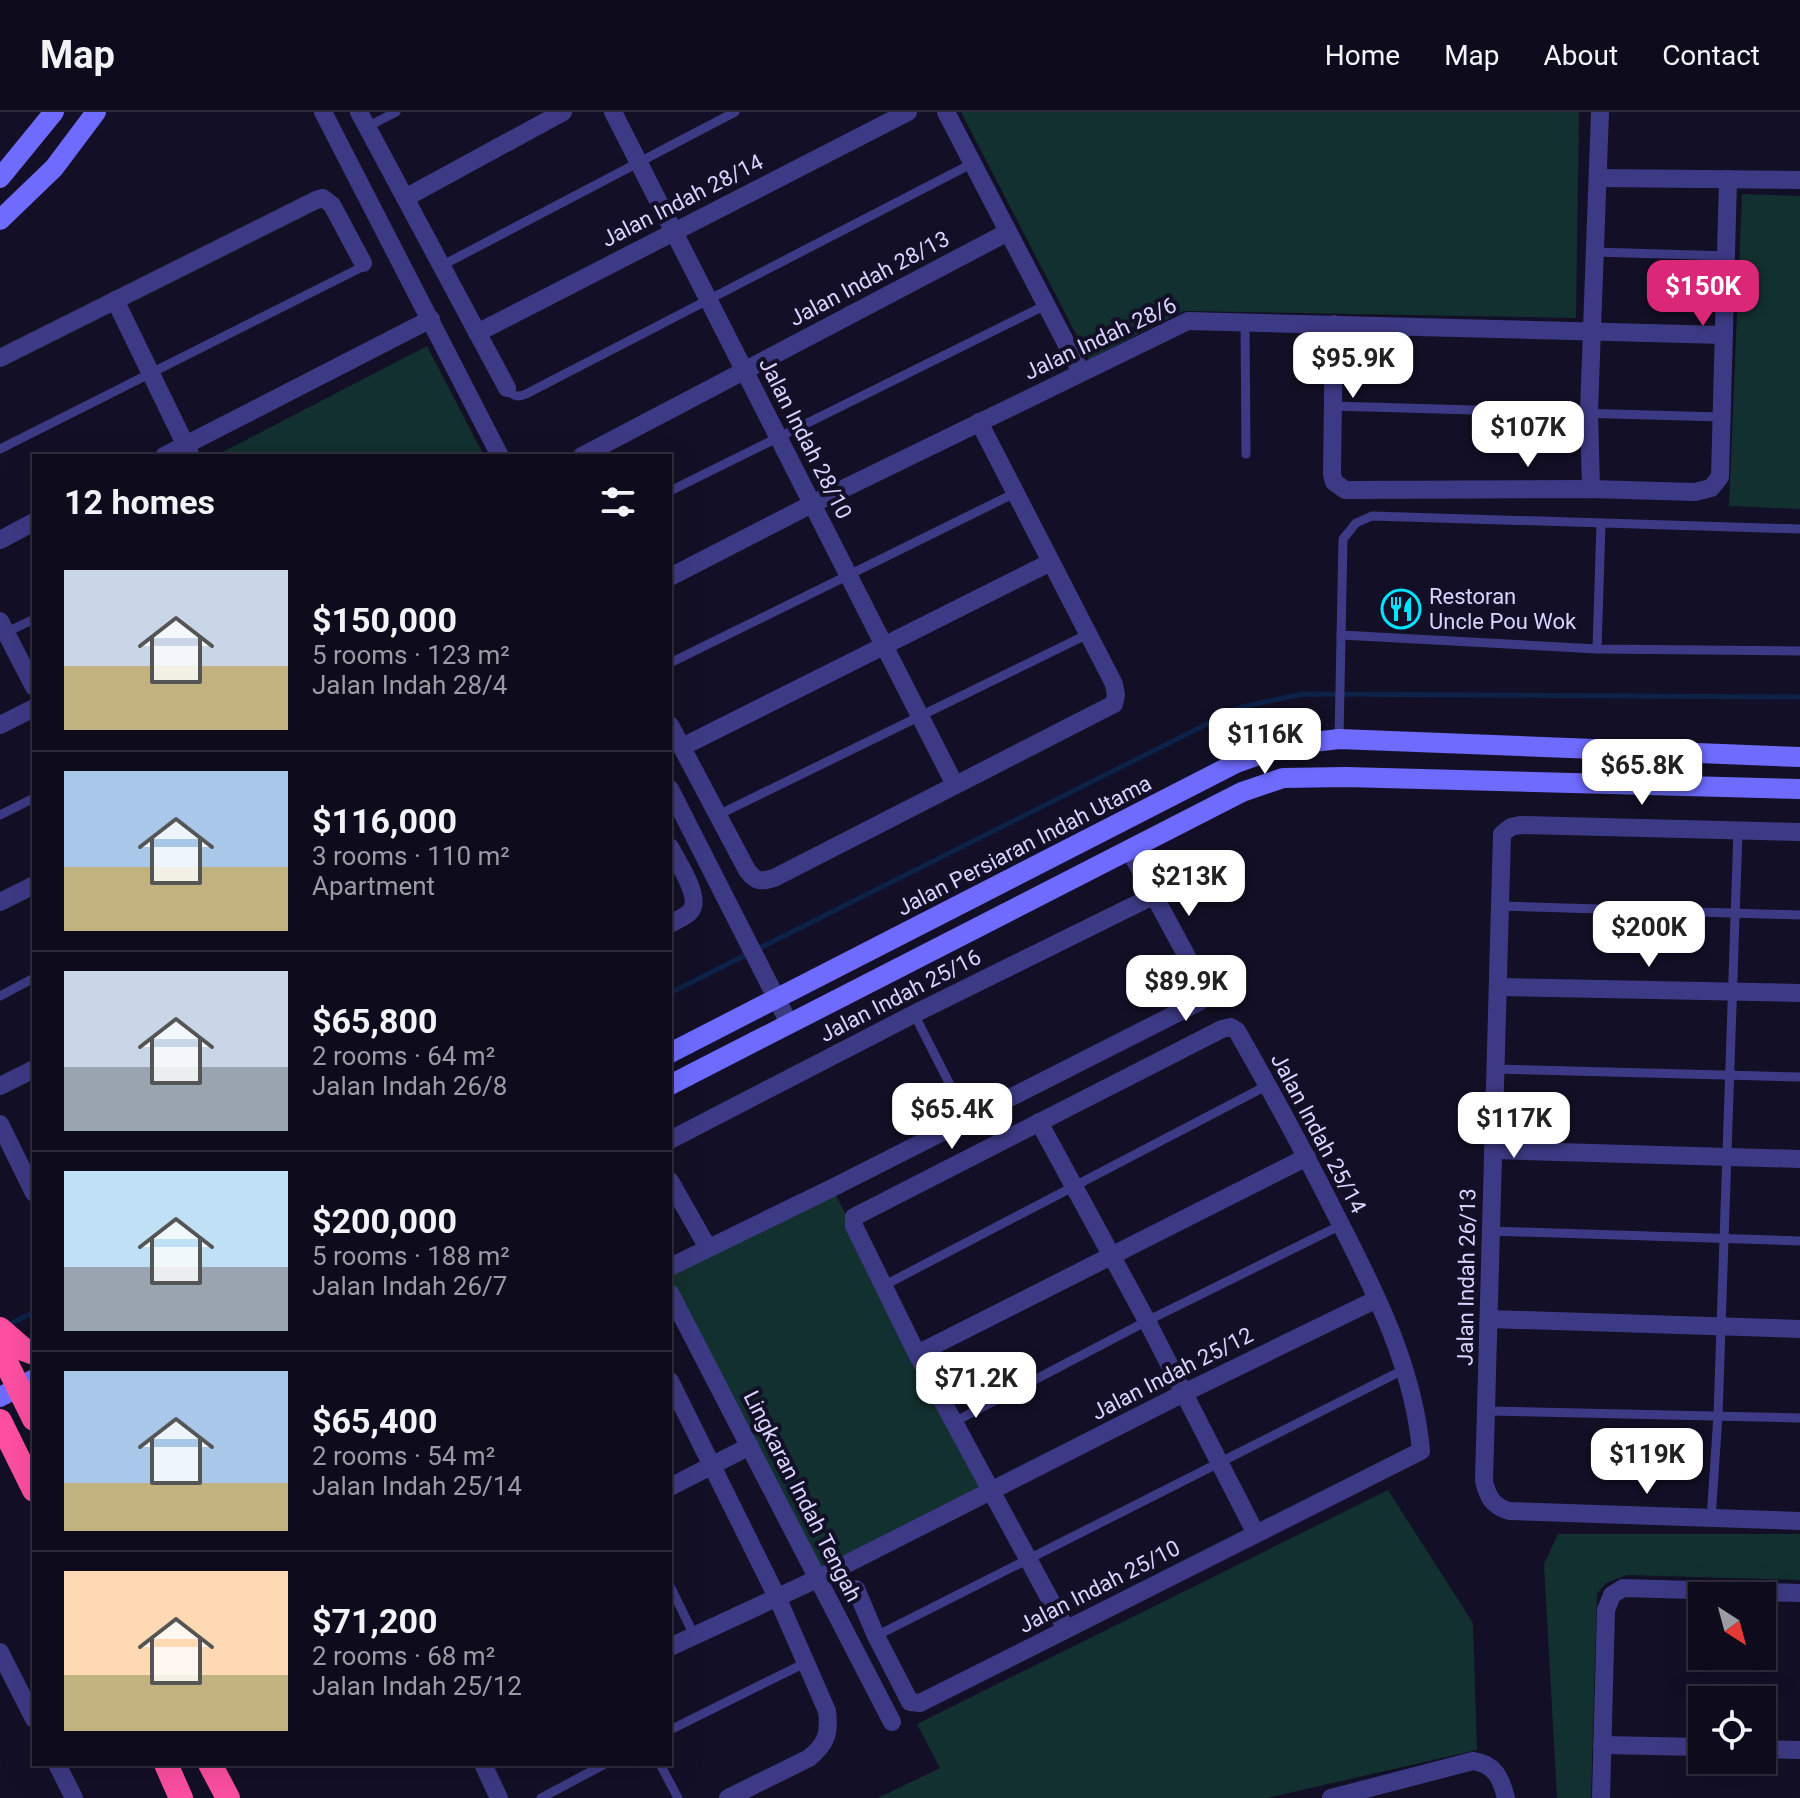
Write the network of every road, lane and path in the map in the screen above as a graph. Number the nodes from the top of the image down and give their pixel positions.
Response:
1 (54, 112) edge
2 (96, 112) edge
3 (323, 112) edge
4 (396, 112) edge
5 (563, 112) edge
6 (613, 112) edge
7 (735, 112) edge
8 (908, 112) edge
9 (946, 112) edge
10 (1600, 112) edge
11 (363, 120) edge
12 (638, 162) junction
13 (973, 163) junction
14 (0, 178) edge
15 (1598, 178) junction
16 (1728, 179) junction
17 (1800, 180) edge
18 (405, 198) junction
19 (0, 220) edge
20 (673, 231) junction
21 (1008, 232) junction
22 (1595, 252) junction
23 (1728, 256) junction
24 (363, 263) joint
25 (441, 266) junction
26 (115, 300) junction
27 (709, 301) junction
28 (1046, 305) junction
29 (431, 319) junction
30 (1245, 322) junction
31 (1334, 324) junction
32 (1592, 330) junction
33 (477, 333) junction
34 (1724, 335) junction
35 (0, 358) edge
36 (745, 371) junction
37 (1081, 372) junction
38 (151, 373) junction
39 (507, 388) joint
40 (1332, 406) junction
41 (1589, 411) junction
42 (1721, 417) junction
43 (979, 422) junction
44 (778, 436) junction
45 (0, 449) edge
46 (188, 450) edge
47 (499, 454) edge
48 (586, 454) edge
49 (1246, 454) dead end
50 (1591, 489) junction
51 (672, 490) edge
52 (1015, 493) junction
53 (812, 504) junction
54 (32, 523) edge
55 (1601, 523) junction
56 (1800, 529) edge
57 (0, 540) edge
58 (1051, 562) junction
59 (848, 574) junction
60 (672, 576) edge
61 (32, 620) edge
62 (2, 629) edge
63 (1088, 634) junction
64 (1341, 635) junction
65 (884, 645) junction
66 (1597, 649) junction
67 (1800, 651) edge
68 (672, 662) edge
69 (32, 683) edge
70 (32, 709) edge
71 (920, 717) junction
72 (0, 725) edge
73 (672, 729) edge
74 (1339, 739) junction
75 (682, 747) junction
76 (1800, 757) edge
77 (955, 785) junction
78 (1800, 789) edge
79 (672, 793) edge
80 (32, 799) edge
81 (0, 815) edge
82 (718, 815) junction
83 (1738, 831) junction
84 (1800, 832) edge
85 (672, 851) edge
86 (1130, 851) junction
87 (32, 886) edge
88 (1153, 896) junction
89 (0, 902) edge
90 (1501, 906) junction
91 (1735, 913) junction
92 (1800, 915) edge
93 (672, 923) edge
94 (32, 979) edge
95 (1498, 987) junction
96 (1732, 991) junction
97 (1800, 993) edge
98 (0, 996) edge
99 (777, 998) junction
100 (914, 1014) junction
101 (789, 1023) junction
102 (672, 1052) edge
103 (1496, 1069) junction
104 (32, 1070) edge
105 (1729, 1075) junction
106 (1800, 1077) edge
107 (672, 1084) edge
108 (1268, 1085) junction
109 (0, 1086) edge
110 (968, 1120) junction
111 (1039, 1122) junction
112 (0, 1124) edge
113 (672, 1139) edge
114 (1493, 1150) junction
115 (1307, 1157) junction
116 (1726, 1157) junction
117 (1800, 1159) edge
118 (28, 1165) edge
119 (1075, 1184) junction
120 (672, 1185) edge
121 (1341, 1225) junction
122 (1490, 1231) junction
123 (1723, 1239) junction
124 (1800, 1241) edge
125 (708, 1248) junction
126 (1112, 1255) junction
127 (672, 1266) edge
128 (883, 1286) junction
129 (672, 1297) edge
130 (1377, 1299) junction
131 (1490, 1319) junction
132 (1147, 1321) junction
133 (1720, 1326) junction
134 (0, 1329) edge
135 (1800, 1329) edge
136 (15, 1352) edge
137 (917, 1354) junction
138 (1405, 1369) junction
139 (18, 1388) edge
140 (672, 1391) edge
141 (1184, 1393) junction
142 (32, 1410) edge
143 (1488, 1411) junction
144 (32, 1412) edge
145 (1718, 1415) junction
146 (1800, 1418) edge
147 (954, 1422) junction
148 (1, 1423) edge
149 (750, 1446) junction
150 (1421, 1451) joint
151 (1219, 1463) junction
152 (713, 1465) junction
153 (32, 1486) edge
154 (672, 1486) edge
155 (990, 1491) junction
156 (1711, 1519) junction
157 (1800, 1521) edge
158 (1256, 1534) junction
159 (1027, 1559) junction
160 (819, 1578) junction
161 (856, 1589) dead end
162 (672, 1590) edge
163 (1800, 1593) edge
164 (777, 1597) junction
165 (1066, 1629) junction
166 (694, 1635) junction
167 (876, 1636) junction
168 (672, 1646) edge
169 (0, 1652) edge
170 (805, 1663) junction
171 (32, 1715) edge
172 (892, 1722) dead end
173 (672, 1729) edge
174 (1602, 1745) junction
175 (1688, 1747) edge
176 (1776, 1749) edge
177 (1800, 1750) edge
178 (58, 1766) edge
179 (167, 1766) edge
180 (211, 1766) edge
181 (484, 1766) edge
182 (601, 1766) edge
183 (661, 1766) edge
184 (74, 1798) edge
185 (181, 1798) edge
186 (228, 1798) edge
187 (499, 1798) edge
188 (541, 1798) edge
189 (678, 1798) edge
190 (728, 1798) edge
191 (1331, 1798) edge
192 (1506, 1798) edge
193 (1601, 1798) edge

1 - 14 main road
2 - 19 main road
3 - 29 street
4 - 11 lane
5 - 18 street
6 - 12 street, Jalan Indah 28/10
7 - 12 lane
8 - 20 street, Jalan Indah 28/14
9 - 13 street
10 - 15 street
11 - 18 street
12 - 20 street, Jalan Indah 28/10
12 - 25 lane
13 - 21 street
13 - 27 lane
15 - 16 street
15 - 22 street
16 - 17 street
16 - 23 street
18 - 25 street
20 - 27 street, Jalan Indah 28/10
20 - 33 street, Jalan Indah 28/14
21 - 28 street
21 - 36 street, Jalan Indah 28/13
22 - 23 lane
22 - 32 street
23 - 34 street
24 - 26 street
24 - 38 lane
25 - 33 street
26 - 35 street
26 - 38 street
27 - 36 street, Jalan Indah 28/10
27 - 39 lane
28 - 37 street
28 - 44 lane
29 - 46 street
29 - 47 street
30 - 31 street, Jalan Indah 28/6
30 - 37 street, Jalan Indah 28/6
30 - 49 lane
31 - 32 street, Jalan Indah 28/6
31 - 40 street
32 - 34 street, Jalan Indah 28/6
32 - 41 street
33 - 39 street
34 - 42 street
36 - 44 street, Jalan Indah 28/10
36 - 48 street, Jalan Indah 28/13
37 - 43 street, Jalan Indah 28/6
38 - 45 lane
38 - 46 street
40 - 41 lane
40 - 50 street
41 - 42 lane
41 - 50 street
42 - 50 street
43 - 52 street
43 - 53 street, Jalan Indah 28/6
44 - 51 lane
44 - 53 street, Jalan Indah 28/10
52 - 58 street
52 - 59 lane
53 - 59 street, Jalan Indah 28/10
53 - 60 street, Jalan Indah 28/6
54 - 57 street
55 - 56 lane
55 - 64 lane
55 - 66 lane
58 - 63 street
58 - 65 street
59 - 65 street, Jalan Indah 28/10
59 - 68 lane
61 - 62 lane
62 - 69 street
63 - 71 lane
63 - 77 street
64 - 66 lane
64 - 74 lane
65 - 71 street, Jalan Indah 28/10
65 - 75 street
66 - 67 lane
70 - 72 street
71 - 77 street, Jalan Indah 28/10
71 - 82 lane
73 - 75 street
74 - 76 main road, Jalan Persiaran Indah Utama
74 - 99 main road, Jalan Persiaran Indah Utama
75 - 82 street
77 - 82 street
78 - 86 main road
79 - 99 street
80 - 81 lane
83 - 84 street
83 - 90 street, Jalan Indah 26/13
83 - 91 lane
85 - 93 street
86 - 88 street
86 - 101 main road
87 - 89 street
88 - 100 street, Jalan Indah 25/16
88 - 110 street
90 - 91 lane
90 - 95 street, Jalan Indah 26/13
91 - 92 lane
91 - 96 lane
94 - 98 lane
95 - 96 street
95 - 103 street, Jalan Indah 26/13
96 - 97 street
96 - 105 lane
99 - 101 street
99 - 102 main road, Jalan Persiaran Indah Utama
100 - 110 lane
100 - 113 street, Jalan Indah 25/16
101 - 107 main road
103 - 105 lane
103 - 114 street, Jalan Indah 26/13
104 - 109 street
105 - 106 lane
105 - 116 lane
108 - 111 street, Jalan Indah 25/14
108 - 115 street, Jalan Indah 25/14
108 - 119 lane
110 - 125 street
111 - 119 street
111 - 128 street, Jalan Indah 25/14
112 - 118 street
114 - 116 street
114 - 122 street, Jalan Indah 26/13
115 - 121 street, Jalan Indah 25/14
115 - 126 street
116 - 117 street
116 - 123 lane
119 - 126 street
119 - 128 lane
120 - 125 street
121 - 130 street, Jalan Indah 25/14
121 - 132 lane
122 - 123 lane
122 - 131 street, Jalan Indah 26/13
123 - 124 lane
123 - 133 lane
125 - 127 street
126 - 132 street
126 - 137 street
128 - 137 street
129 - 149 street, Lingkaran Indah Tengah
130 - 138 street, Jalan Indah 25/14
130 - 141 street, Jalan Indah 25/12
131 - 133 street
131 - 143 street, Jalan Indah 26/13
132 - 141 street
132 - 147 lane
133 - 135 street
133 - 145 lane
134 - 136 highway
136 - 139 highway
137 - 147 street
138 - 150 street, Jalan Indah 25/14
138 - 151 lane
139 - 142 highway
140 - 152 street
141 - 151 street
141 - 155 street, Jalan Indah 25/12
143 - 145 lane
143 - 156 street, Jalan Indah 26/13
144 - 148 main road
145 - 146 lane
145 - 156 lane
147 - 155 street
148 - 153 highway
149 - 152 street
149 - 160 street, Lingkaran Indah Tengah
150 - 158 street, Jalan Indah 25/10
151 - 158 street
151 - 159 lane
152 - 154 street
152 - 164 street
155 - 159 street
155 - 160 street, Jalan Indah 25/12
156 - 157 street
158 - 165 street, Jalan Indah 25/10
159 - 165 street
159 - 167 lane
160 - 164 street, Jalan Indah 25/12
160 - 172 street, Lingkaran Indah Tengah
161 - 167 street, Jalan Indah 25/10
162 - 166 lane
163 - 174 street
164 - 166 street, Jalan Indah 25/12
164 - 170 street
165 - 167 street, Jalan Indah 25/10
166 - 168 street, Jalan Indah 25/12
169 - 171 street
170 - 173 lane
170 - 190 street
174 - 175 street
174 - 193 street
176 - 177 street
178 - 184 street
179 - 185 highway
180 - 186 highway
181 - 187 street
182 - 188 lane
183 - 189 lane
191 - 192 street

